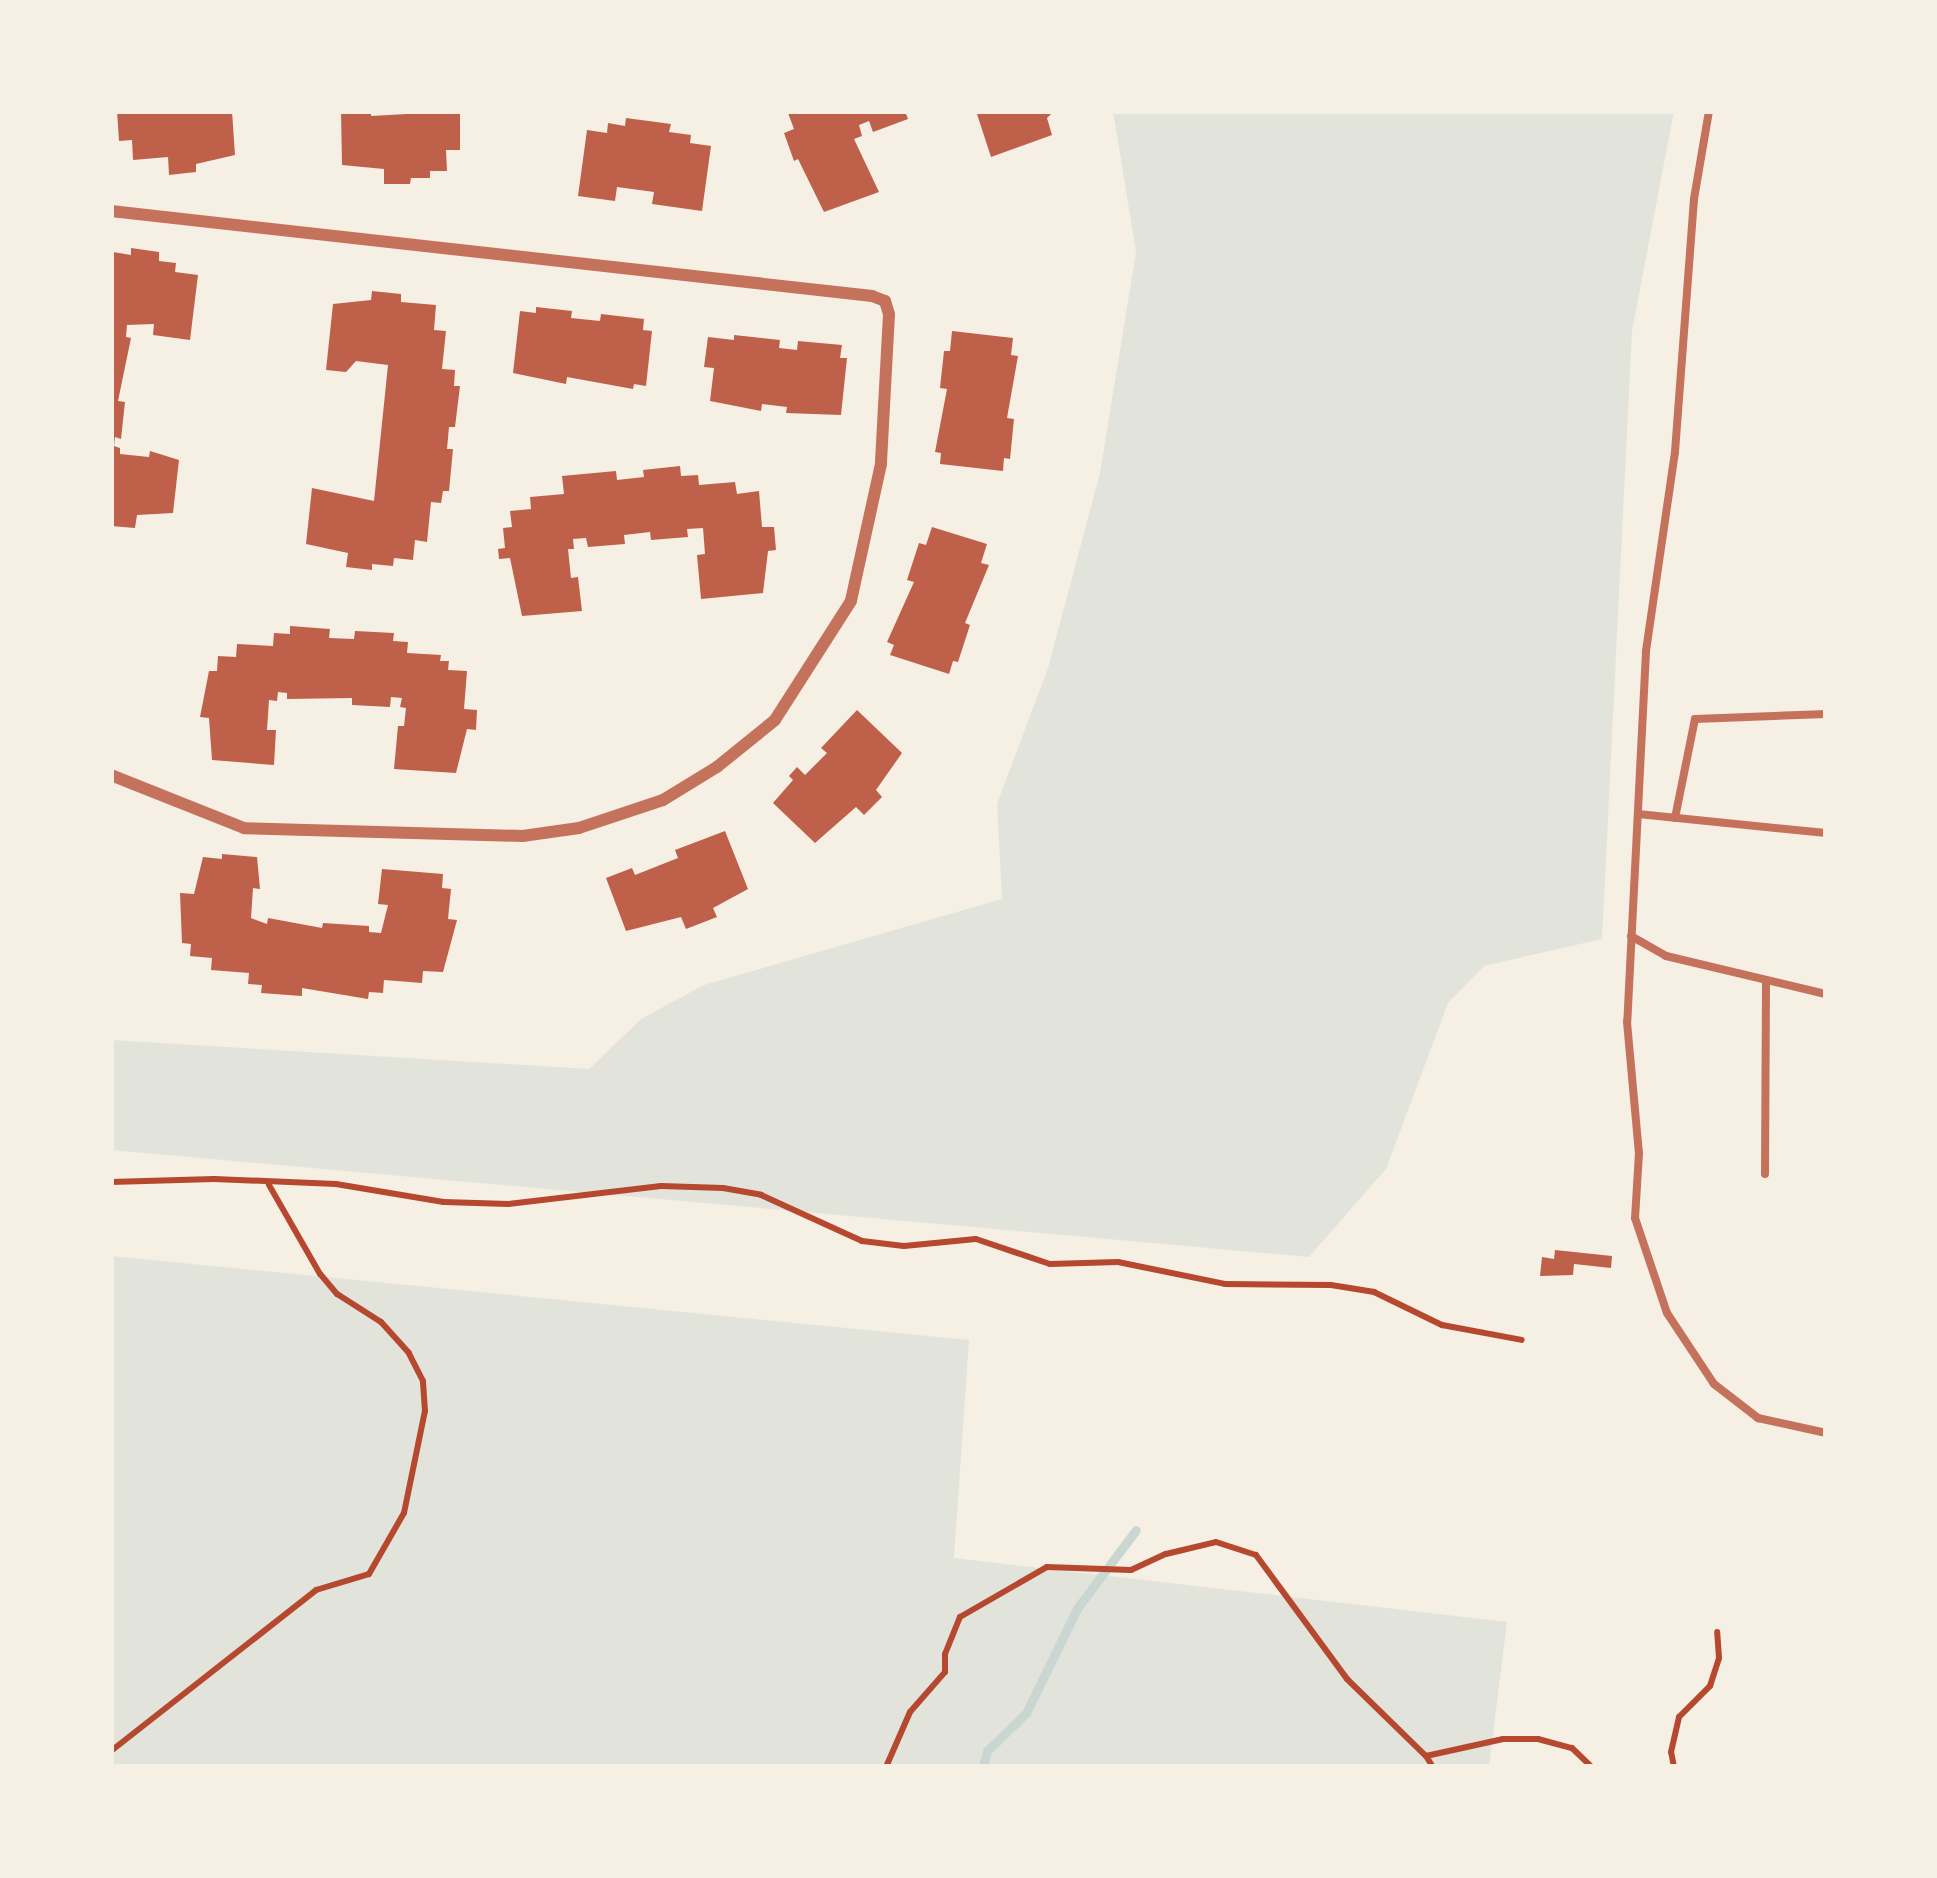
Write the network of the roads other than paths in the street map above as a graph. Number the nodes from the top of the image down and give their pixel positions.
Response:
1 (1709, 111) edge
2 (111, 212) edge
3 (1826, 714) edge
4 (111, 776) edge
5 (1638, 814) junction
6 (1675, 818) junction
7 (1826, 833) edge
8 (1631, 936) junction
9 (1766, 980) junction
10 (1826, 994) edge
11 (1765, 1174) dead end
12 (1826, 1433) edge

1 - 5 lane
2 - 4 street
3 - 6 lane
5 - 6 lane
5 - 8 lane
6 - 7 lane
8 - 9 lane
8 - 12 lane
9 - 10 lane
9 - 11 lane

